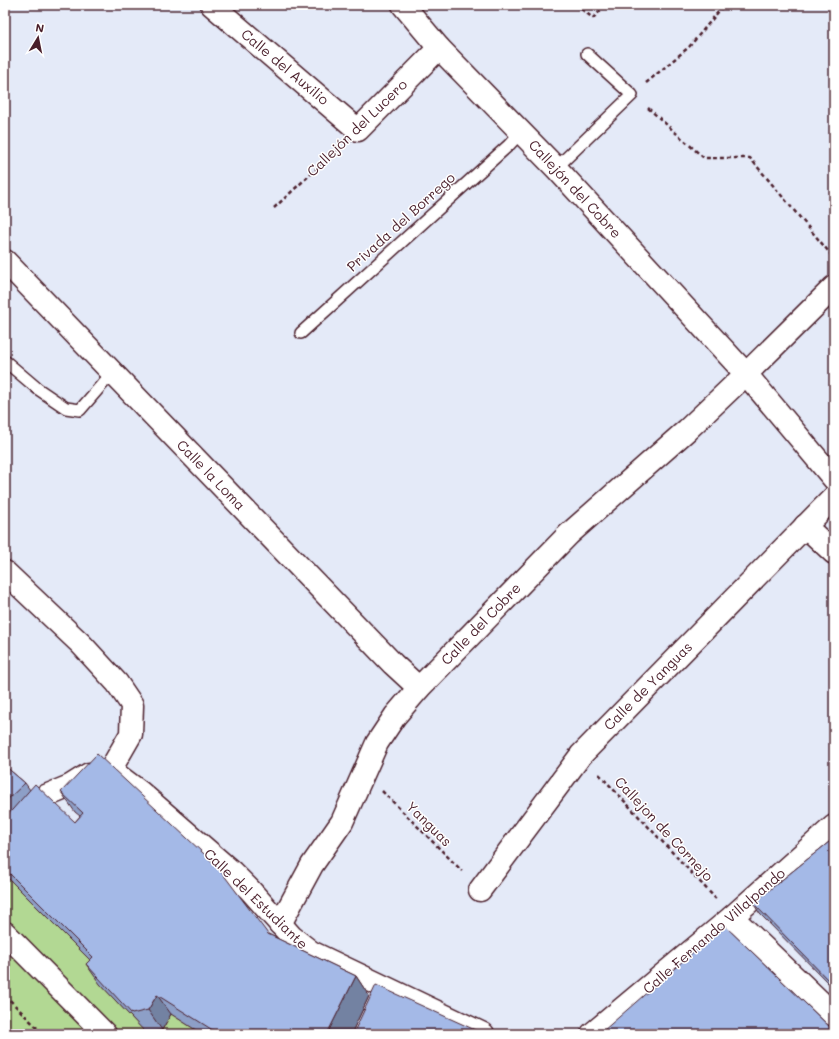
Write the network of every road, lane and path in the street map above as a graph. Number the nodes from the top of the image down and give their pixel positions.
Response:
1 (212, 5) edge
2 (403, 5) edge
3 (576, 5) edge
4 (606, 5) edge
5 (724, 5) edge
6 (439, 48) junction
7 (587, 54) dead end
8 (632, 95) junction
9 (358, 130) junction
10 (521, 132) junction
11 (556, 168) junction
12 (274, 208) dead end
13 (834, 258) edge
14 (5, 261) edge
15 (834, 287) edge
16 (301, 333) dead end
17 (5, 361) edge
18 (112, 373) junction
19 (746, 374) junction
20 (834, 479) edge
21 (834, 497) edge
22 (805, 526) junction
23 (834, 554) edge
24 (5, 572) edge
25 (419, 688) junction
26 (581, 755) junction
27 (112, 767) junction
28 (364, 772) junction
29 (834, 826) edge
30 (5, 836) edge
31 (480, 890) joint
32 (732, 917) junction
33 (280, 924) junction
34 (5, 933) edge
35 (387, 989) junction
36 (5, 995) edge
37 (377, 1008) edge
38 (834, 1015) edge
39 (43, 1034) edge
40 (105, 1034) edge
41 (483, 1034) edge
42 (592, 1034) edge

1 - 9 street, Calle del Auxilio
2 - 6 street, Callejón del Cobre
3 - 4 path
5 - 8 path
6 - 9 street, Callejón del Lucero
6 - 10 street, Callejón del Cobre
7 - 8 lane
8 - 11 lane
8 - 13 path
9 - 12 path, Callejón del Lucero
10 - 11 street, Callejón del Cobre
10 - 16 lane, Privada del Borrego
11 - 19 street, Callejón del Cobre
14 - 18 street, Calle la Loma
15 - 19 street, Calle del Cobre
17 - 18 lane
18 - 25 street, Calle la Loma
19 - 20 street, Callejón del Cobre
19 - 25 street, Calle del Cobre
21 - 22 street, Calle de Yanguas
22 - 23 street
22 - 26 street, Calle de Yanguas
24 - 27 street
25 - 28 street, Calle del Cobre
26 - 31 street, Calle de Yanguas
26 - 32 path, Callejon de Cornejo
27 - 30 street
27 - 33 street, Calle del Estudiante
28 - 31 path, Yanguas
28 - 33 street, Calle del Cobre
29 - 32 street, Calle Fernando Villalpando
32 - 38 street
32 - 42 street, Calle Fernando Villalpando
33 - 35 street, Calle del Estudiante
34 - 40 street
35 - 37 street
35 - 41 street, Calle del Estudiante
36 - 39 path

